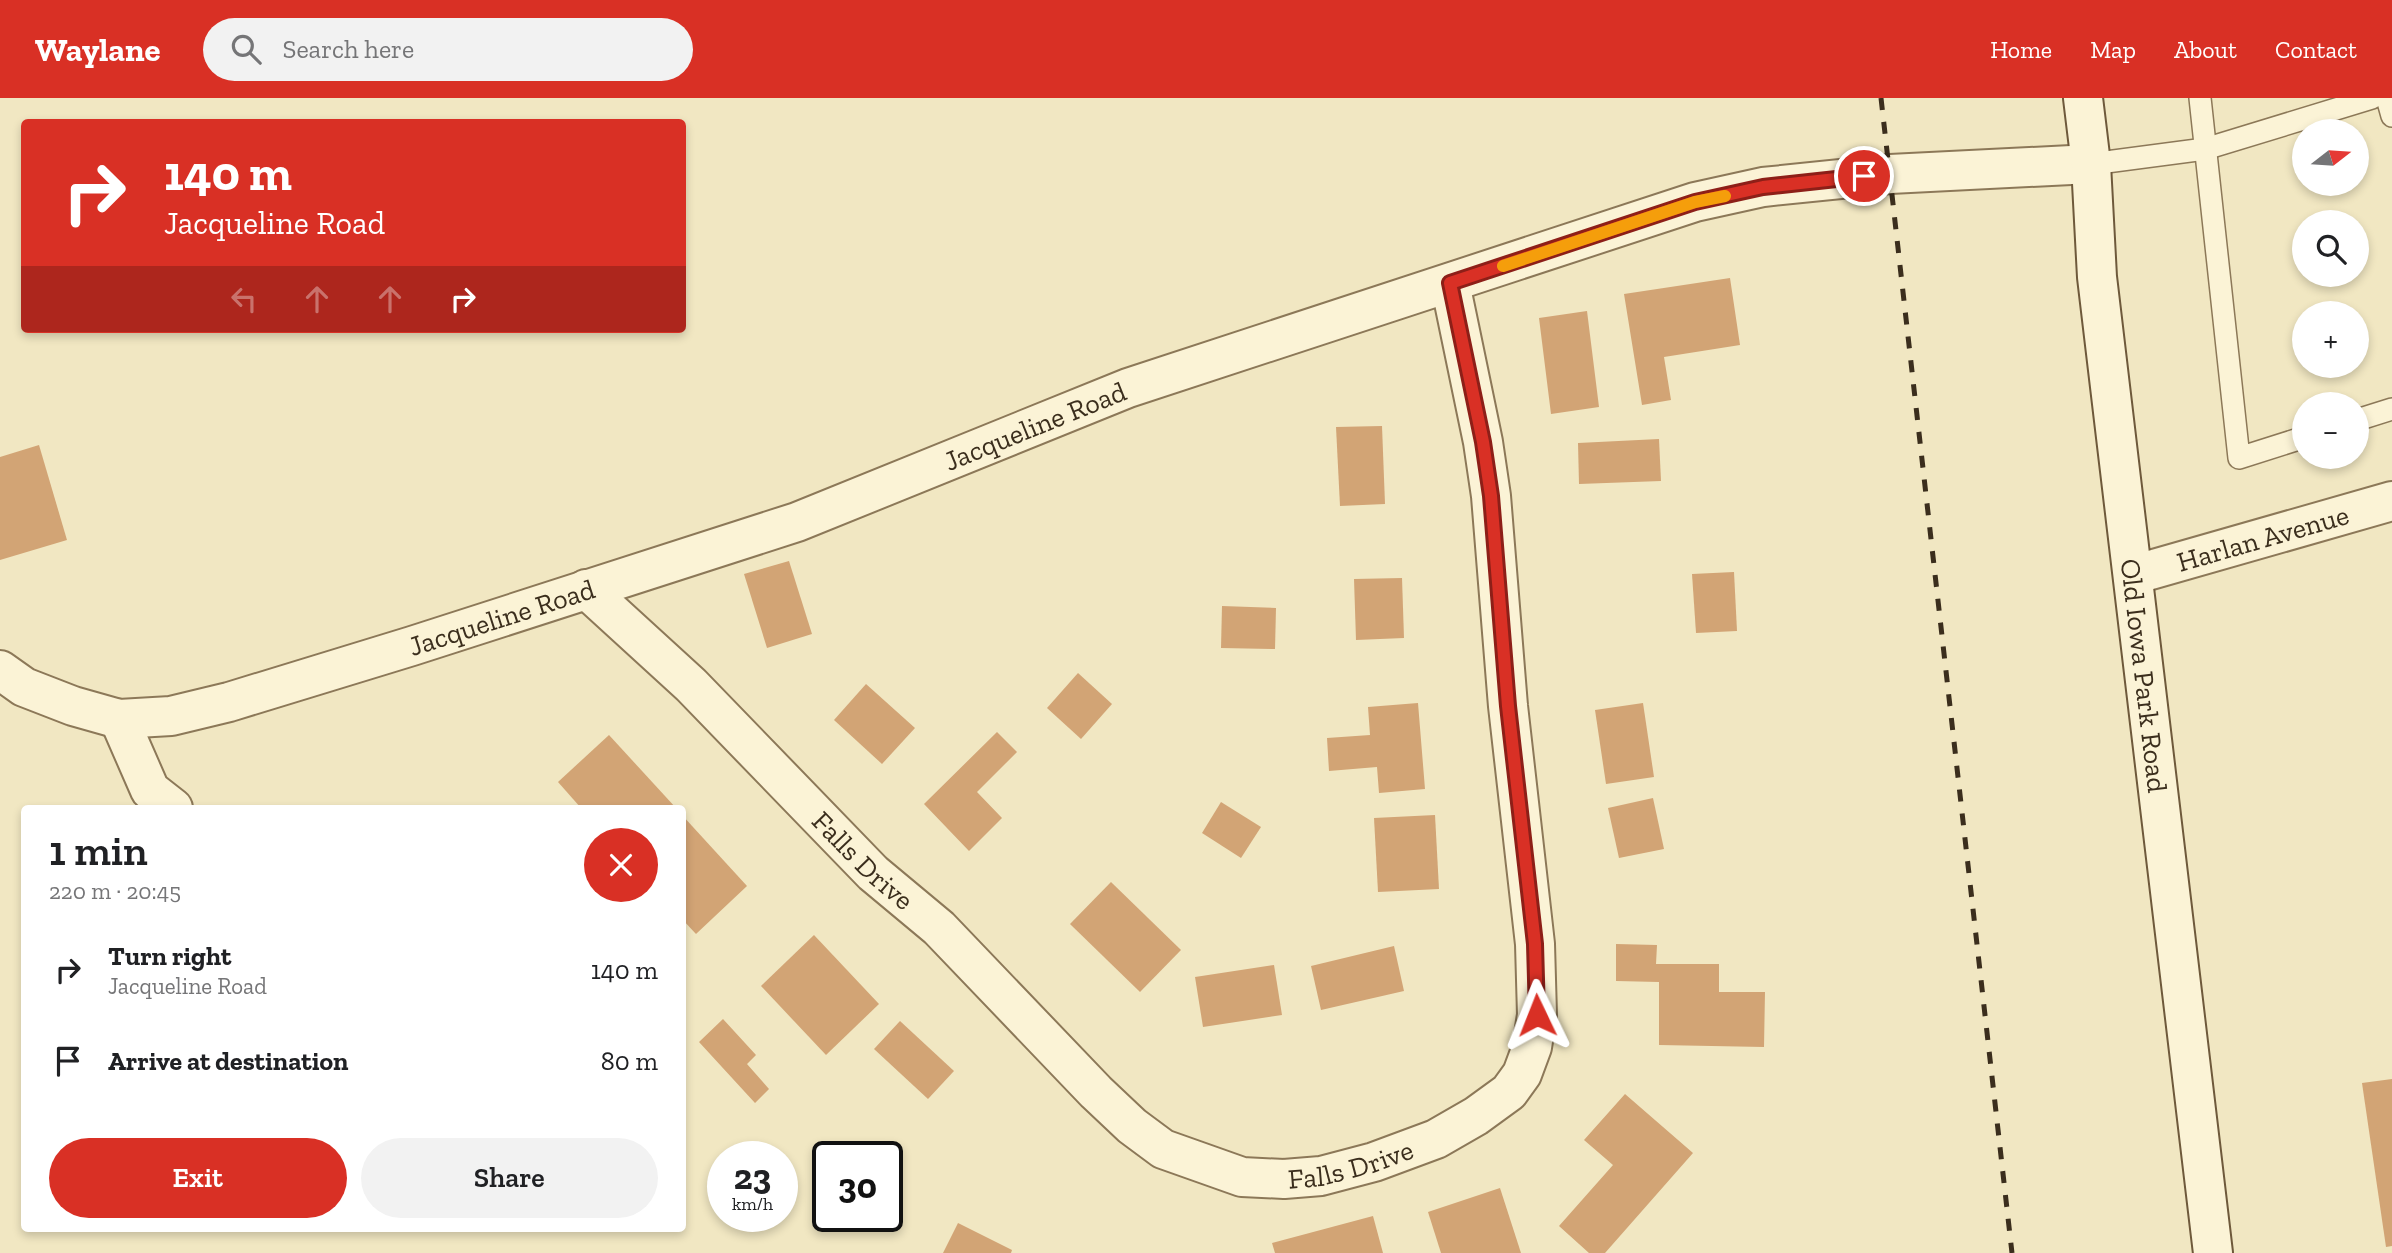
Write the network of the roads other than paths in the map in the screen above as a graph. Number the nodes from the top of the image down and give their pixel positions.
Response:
1 (2083, 98) edge
2 (2200, 98) edge
3 (2372, 98) edge
4 (2387, 98) edge
5 (2392, 116) edge
6 (2205, 149) junction
7 (2091, 164) junction
8 (1450, 283) junction
9 (2392, 410) edge
10 (2369, 417) edge
11 (2292, 441) edge
12 (2392, 501) edge
13 (2133, 575) junction
14 (586, 589) junction
15 (0, 670) edge
16 (119, 719) junction
17 (169, 805) edge
18 (2213, 1253) edge

1 - 7 street, Old Iowa Park Road
2 - 6 lane
3 - 6 lane
4 - 5 lane
6 - 7 lane
6 - 11 lane
7 - 8 street, Jacqueline Road
7 - 13 street, Old Iowa Park Road
8 - 14 street, Jacqueline Road
8 - 14 street, Falls Drive
9 - 10 lane
12 - 13 street, Harlan Avenue
13 - 18 street, Old Iowa Park Road
14 - 16 street, Jacqueline Road
15 - 16 street, Jacqueline Road
16 - 17 street

